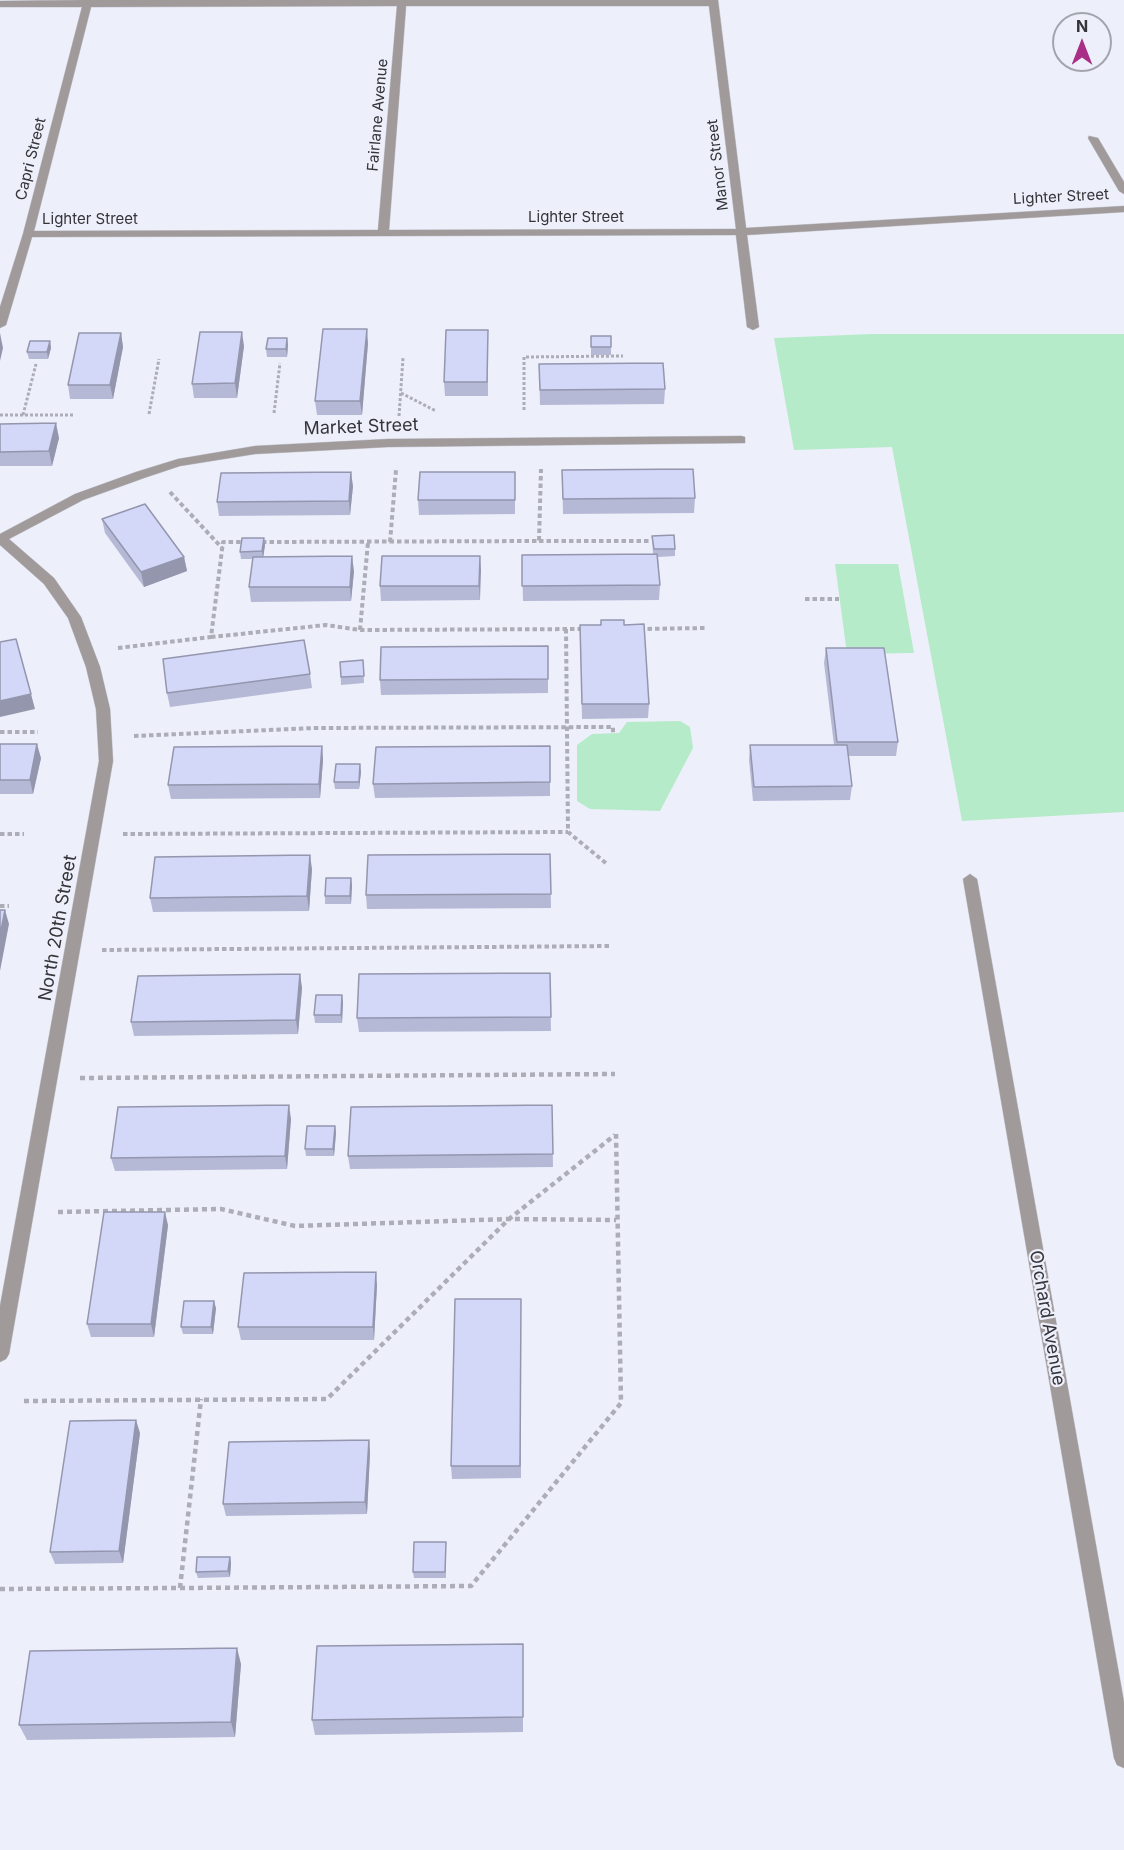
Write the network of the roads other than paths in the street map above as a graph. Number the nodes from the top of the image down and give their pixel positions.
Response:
1 (88, 2) edge
2 (402, 2) edge
3 (713, 2) edge
4 (0, 4) edge
5 (1093, 138) dead end
6 (1124, 190) edge
7 (1124, 209) edge
8 (382, 232) junction
9 (741, 232) junction
10 (28, 234) junction
11 (0, 325) edge
12 (753, 327) dead end
13 (741, 440) dead end
14 (0, 539) edge
15 (970, 879) dead end
16 (0, 1354) edge
17 (1124, 1758) edge

1 - 2 street
1 - 4 street
1 - 10 street, Capri Street
2 - 3 street
2 - 8 street, Fairlane Avenue
3 - 9 street, Manor Street
5 - 6 street
7 - 9 street, Lighter Street
8 - 9 street, Lighter Street
8 - 10 street, Lighter Street
9 - 12 street, Manor Street
10 - 11 street, Capri Street
13 - 14 street, Market Street
14 - 16 street, North 20th Street
15 - 17 street, Orchard Avenue

